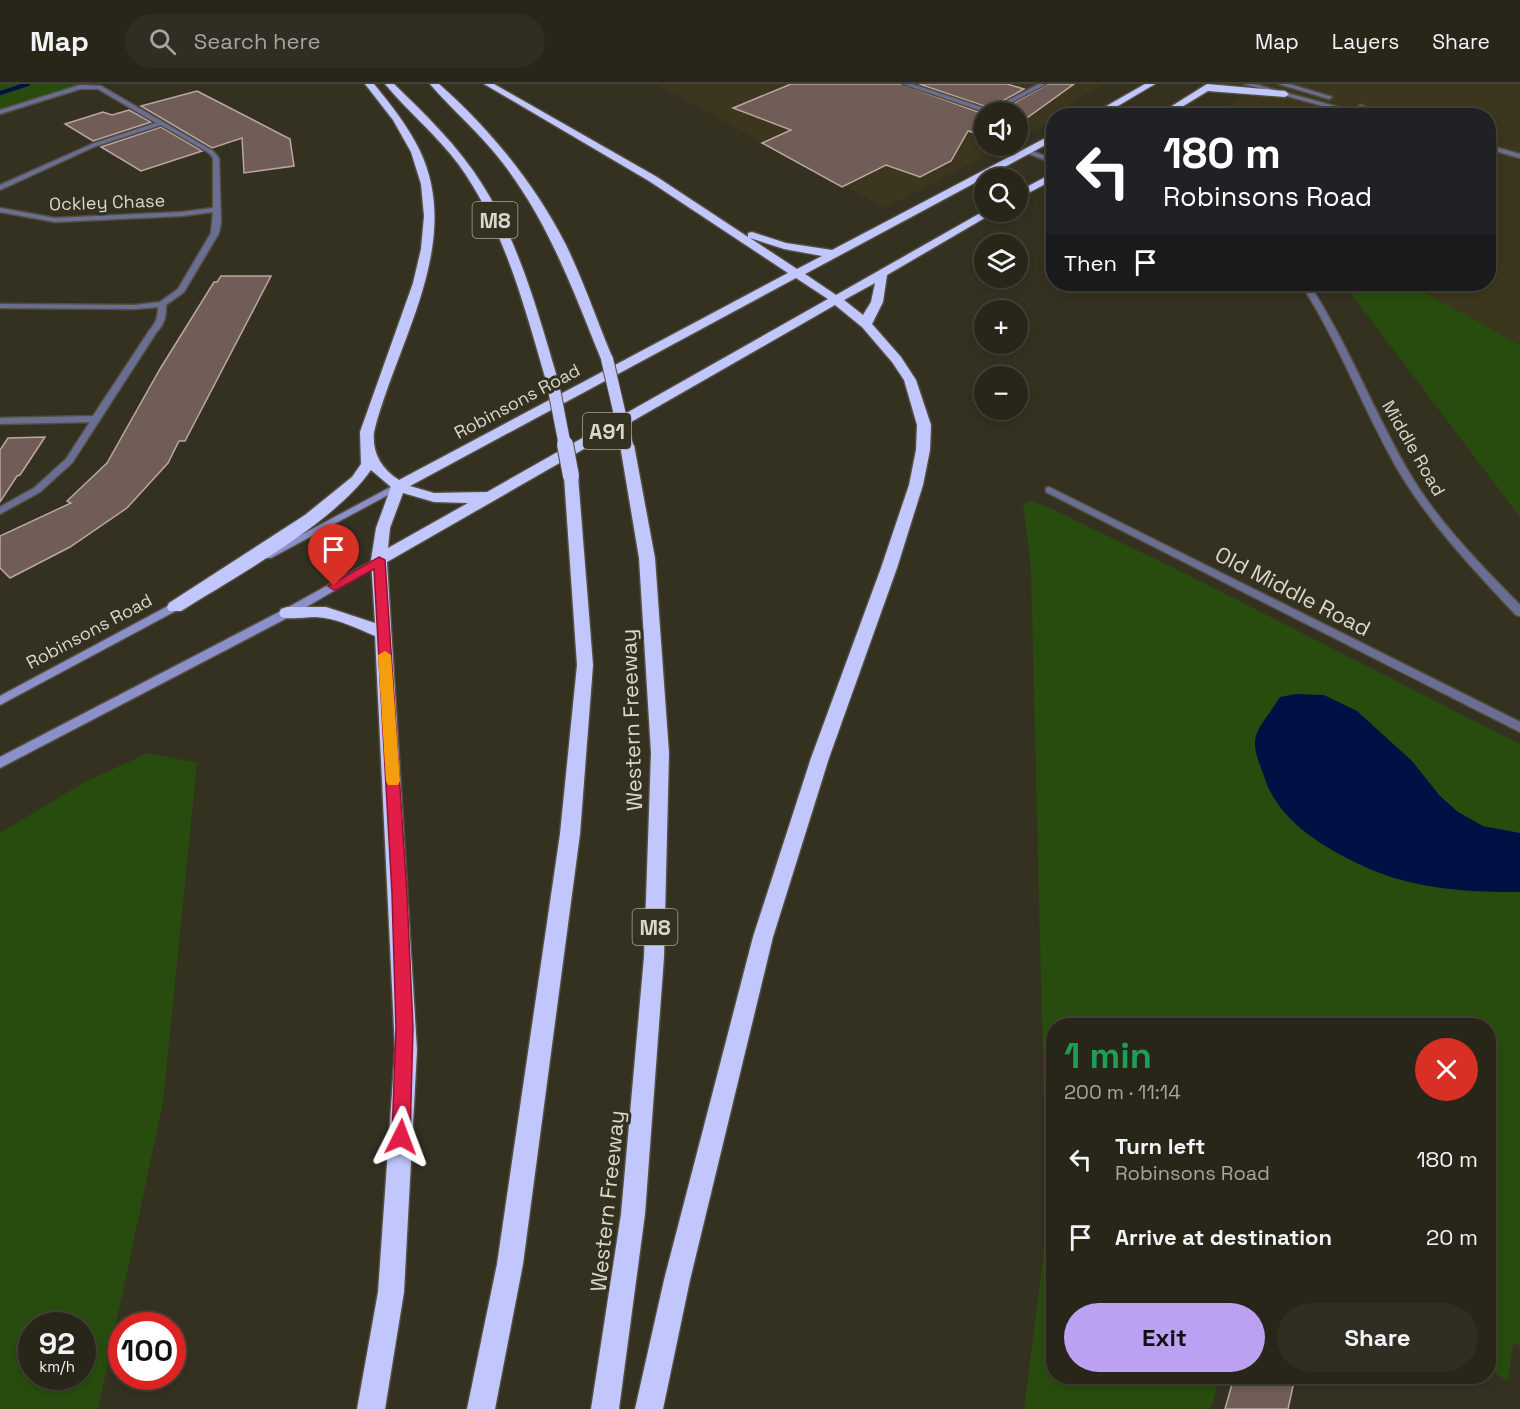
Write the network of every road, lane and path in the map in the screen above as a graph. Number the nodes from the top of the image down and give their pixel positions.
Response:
1 (369, 84) edge
2 (389, 84) edge
3 (434, 84) edge
4 (488, 84) edge
5 (906, 84) edge
6 (1151, 84) edge
7 (1247, 84) edge
8 (1282, 84) edge
9 (1038, 85) edge
10 (1210, 86) edge
11 (1284, 94) junction
12 (1107, 108) edge
13 (1173, 108) edge
14 (1337, 108) edge
15 (1361, 108) edge
16 (0, 112) edge
17 (159, 124) junction
18 (1046, 141) edge
19 (1496, 149) edge
20 (1028, 150) edge
21 (1028, 152) edge
22 (1017, 156) edge
23 (1520, 156) edge
24 (1046, 158) edge
25 (1046, 180) edge
26 (0, 188) edge
27 (1028, 190) edge
28 (0, 210) edge
29 (216, 210) junction
30 (713, 217) junction
31 (974, 221) edge
32 (833, 254) junction
33 (797, 273) junction
34 (882, 273) junction
35 (1310, 291) edge
36 (835, 299) junction
37 (0, 306) edge
38 (154, 309) junction
39 (866, 324) junction
40 (153, 331) junction
41 (97, 419) junction
42 (0, 421) edge
43 (368, 455) junction
44 (398, 486) junction
45 (1049, 490) dead end
46 (500, 492) junction
47 (0, 511) edge
48 (379, 560) junction
49 (175, 607) junction
50 (1520, 612) edge
51 (287, 613) junction
52 (383, 633) junction
53 (0, 701) edge
54 (1520, 726) edge
55 (0, 763) edge
56 (371, 1409) edge
57 (481, 1409) edge
58 (605, 1409) edge
59 (649, 1409) edge

1 - 43 highway
2 - 57 highway, Western Freeway / M8, bridge
3 - 58 highway, Western Freeway / M8, bridge
4 - 30 highway
5 - 9 street
6 - 12 highway
7 - 11 street
8 - 15 street
10 - 11 highway
10 - 13 highway
11 - 14 street
16 - 17 street
17 - 26 street
17 - 29 street
18 - 20 highway, Robinsons Road / A91
19 - 23 street
21 - 24 street
22 - 32 highway, Robinsons Road / A91
25 - 27 highway
28 - 29 street, Ockley Chase
29 - 38 street
30 - 32 highway
30 - 33 highway
31 - 34 highway, A91
32 - 33 highway, Robinsons Road / A91
33 - 36 highway
33 - 44 highway, Robinsons Road / A91
34 - 36 highway, A91
34 - 39 highway
35 - 50 street, Middle Road
36 - 39 highway
36 - 46 highway, A91
37 - 38 street
38 - 40 street
38 - 40 street
39 - 59 highway
40 - 41 street
41 - 42 street
41 - 47 street
43 - 44 highway
43 - 49 highway
44 - 46 highway
44 - 48 highway
44 - 49 main road, Robinsons Road / A91
45 - 54 street, Old Middle Road
46 - 48 highway, A91
48 - 51 main road, A91
48 - 52 highway
49 - 53 main road, Robinsons Road / A91
51 - 52 highway
51 - 55 main road, A91
52 - 56 highway

